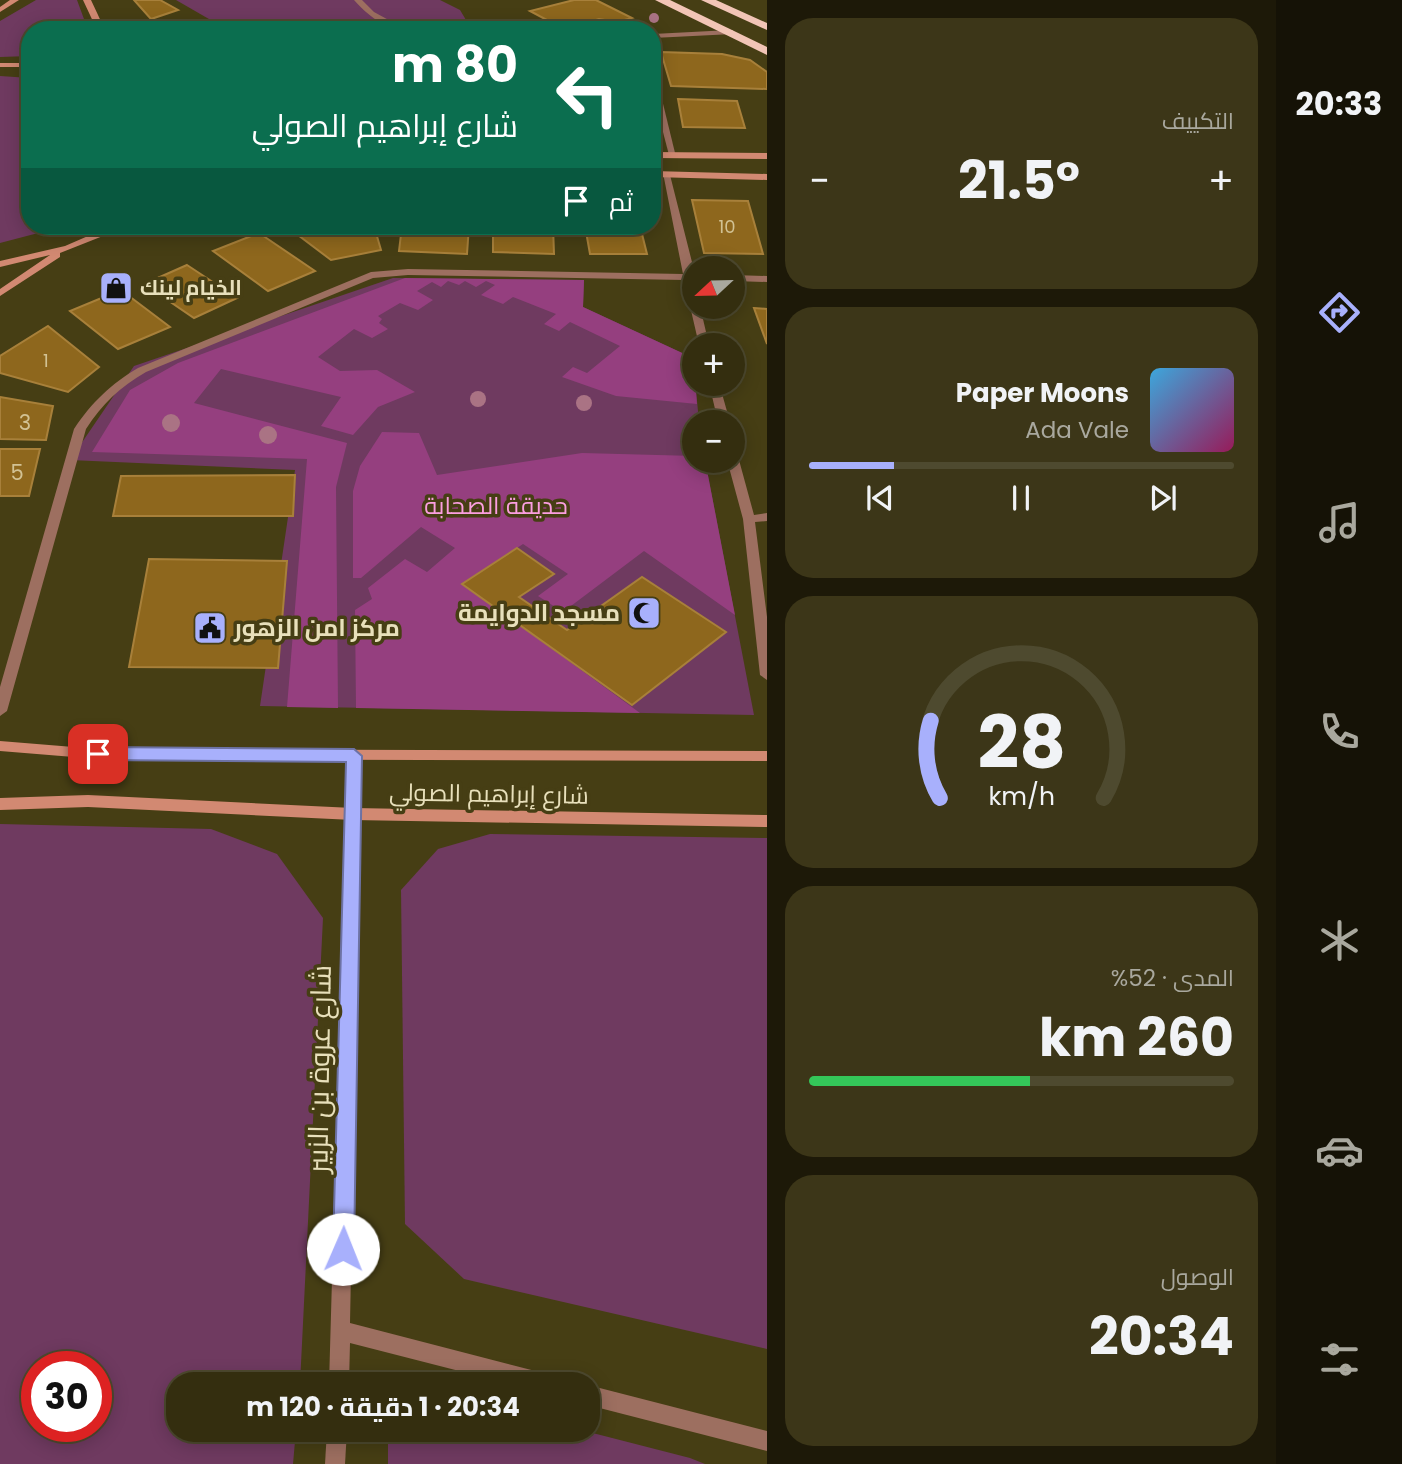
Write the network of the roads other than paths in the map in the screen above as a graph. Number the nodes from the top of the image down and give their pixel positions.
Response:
1 (15, 0) edge
2 (87, 0) edge
3 (358, 0) edge
4 (661, 0) edge
5 (708, 0) edge
6 (0, 10) edge
7 (97, 21) edge
8 (385, 21) edge
9 (767, 27) edge
10 (730, 32) junction
11 (661, 36) edge
12 (767, 52) edge
13 (0, 65) edge
14 (21, 65) edge
15 (661, 109) edge
16 (661, 155) edge
17 (673, 155) junction
18 (767, 156) edge
19 (661, 175) edge
20 (666, 175) junction
21 (767, 177) edge
22 (101, 235) edge
23 (105, 235) edge
24 (97, 237) junction
25 (68, 248) junction
26 (686, 256) edge
27 (0, 264) edge
28 (682, 277) edge
29 (746, 278) edge
30 (767, 279) edge
31 (0, 293) edge
32 (737, 473) edge
33 (767, 517) edge
34 (749, 519) junction
35 (767, 675) edge
36 (0, 711) edge
37 (0, 746) edge
38 (354, 756) junction
39 (767, 756) edge
40 (0, 804) edge
41 (353, 814) junction
42 (767, 821) edge
43 (342, 1331) junction
44 (340, 1372) edge
45 (501, 1372) edge
46 (600, 1398) edge
47 (767, 1441) edge
48 (336, 1442) edge
49 (335, 1464) edge

1 - 6 street
2 - 7 street
3 - 8 street
4 - 10 highway
5 - 9 highway
10 - 11 street
10 - 12 highway
13 - 14 street
15 - 17 street
16 - 17 street
17 - 18 street
19 - 20 street
20 - 21 street
20 - 26 street
22 - 24 street
23 - 24 street
24 - 25 street
25 - 27 street
25 - 31 street
28 - 36 street
29 - 30 street
32 - 34 street
33 - 34 street
34 - 35 street
37 - 38 street, شارع إبراهيم الصولي
38 - 39 street, شارع إبراهيم الصولي
38 - 41 street, شارع عروة بن الزبير
40 - 41 street, شارع إبراهيم الصولي
41 - 42 street, شارع إبراهيم الصولي
41 - 43 street, شارع عروة بن الزبير
43 - 44 street, شارع عروة بن الزبير
43 - 45 street
46 - 47 street
48 - 49 street

